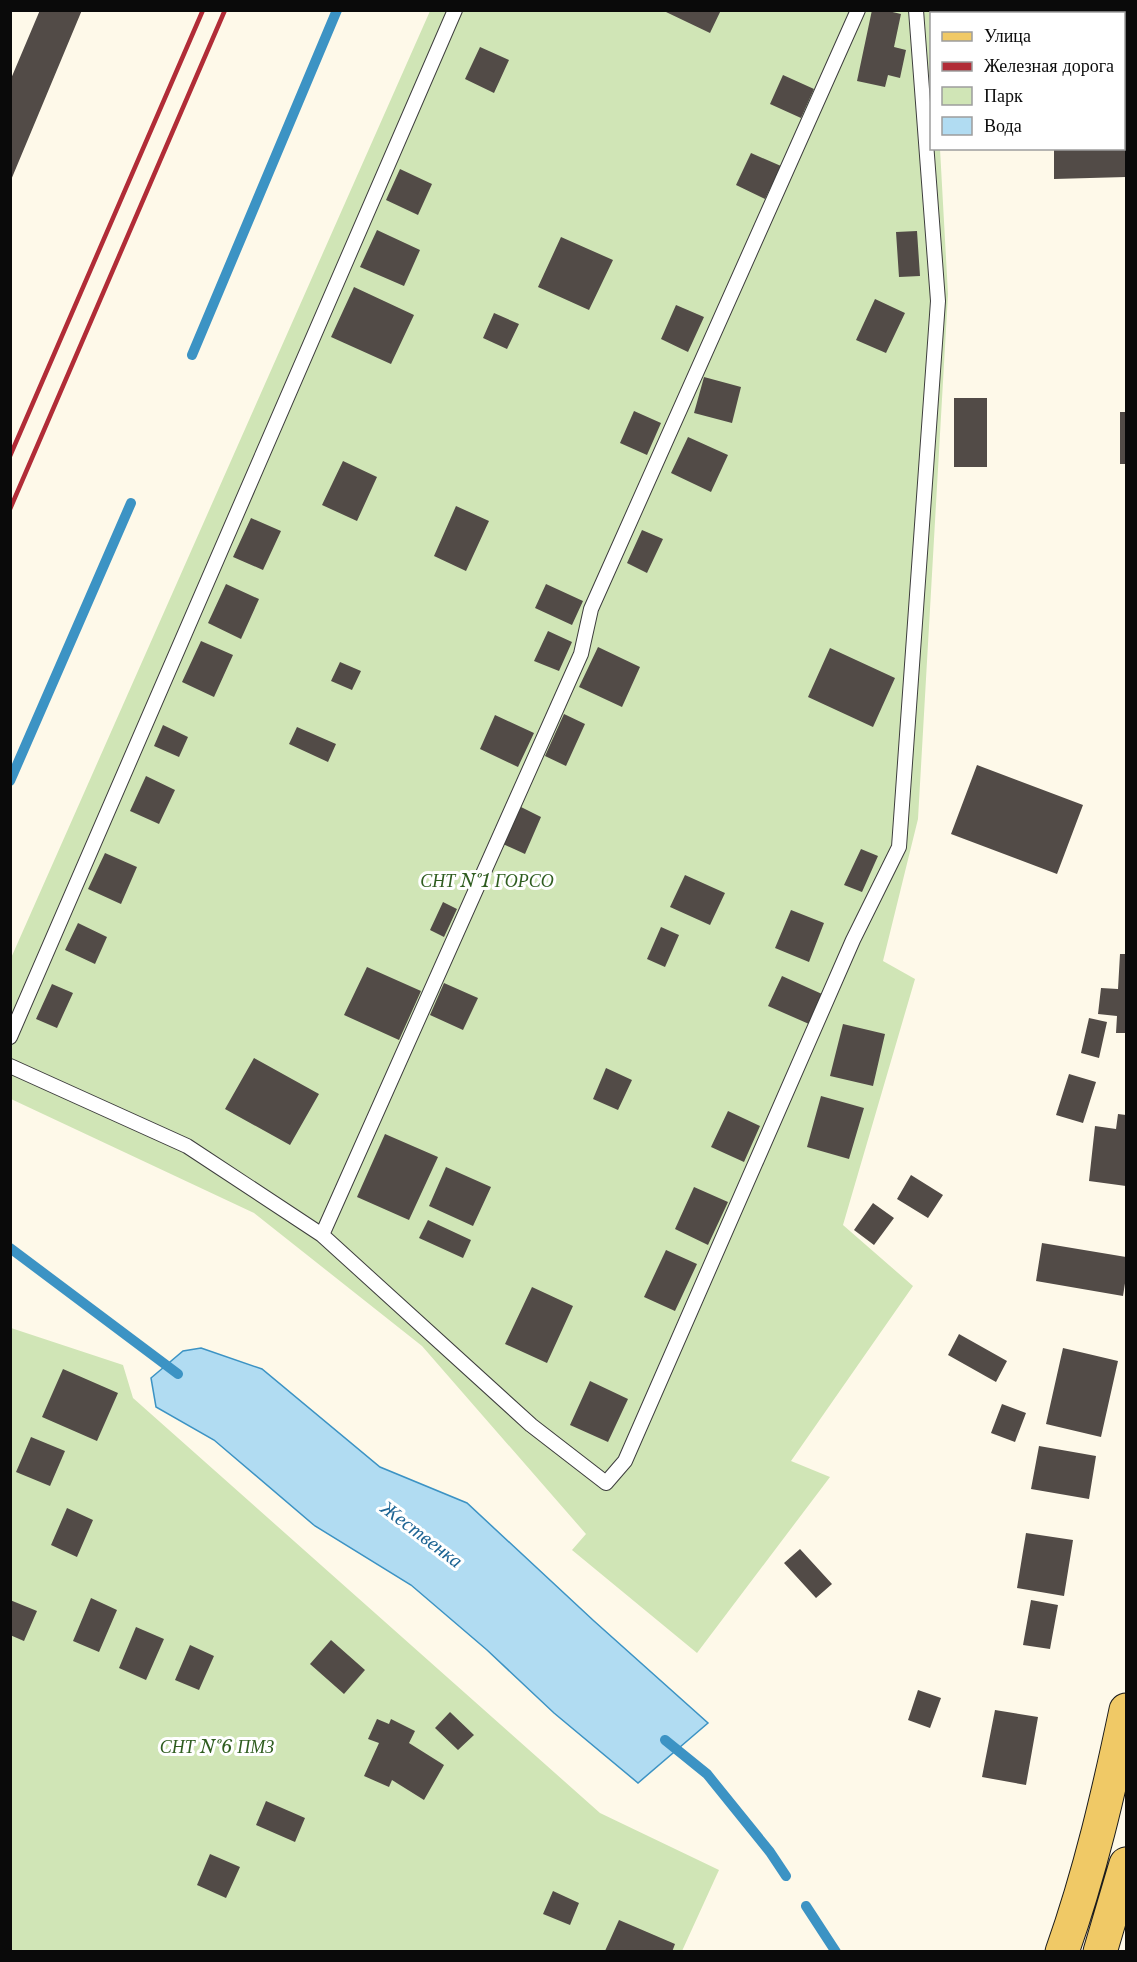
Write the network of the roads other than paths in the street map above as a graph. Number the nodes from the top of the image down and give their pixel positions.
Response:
1 (454, 10) edge
2 (858, 10) edge
3 (916, 10) edge
4 (10, 1036) edge
5 (10, 1066) edge
6 (322, 1235) junction
7 (1126, 1710) edge
8 (1126, 1864) edge
9 (1062, 1952) edge
10 (1100, 1952) edge

1 - 4 lane
2 - 6 lane
3 - 6 lane
5 - 6 lane
7 - 9 main road
8 - 10 main road

